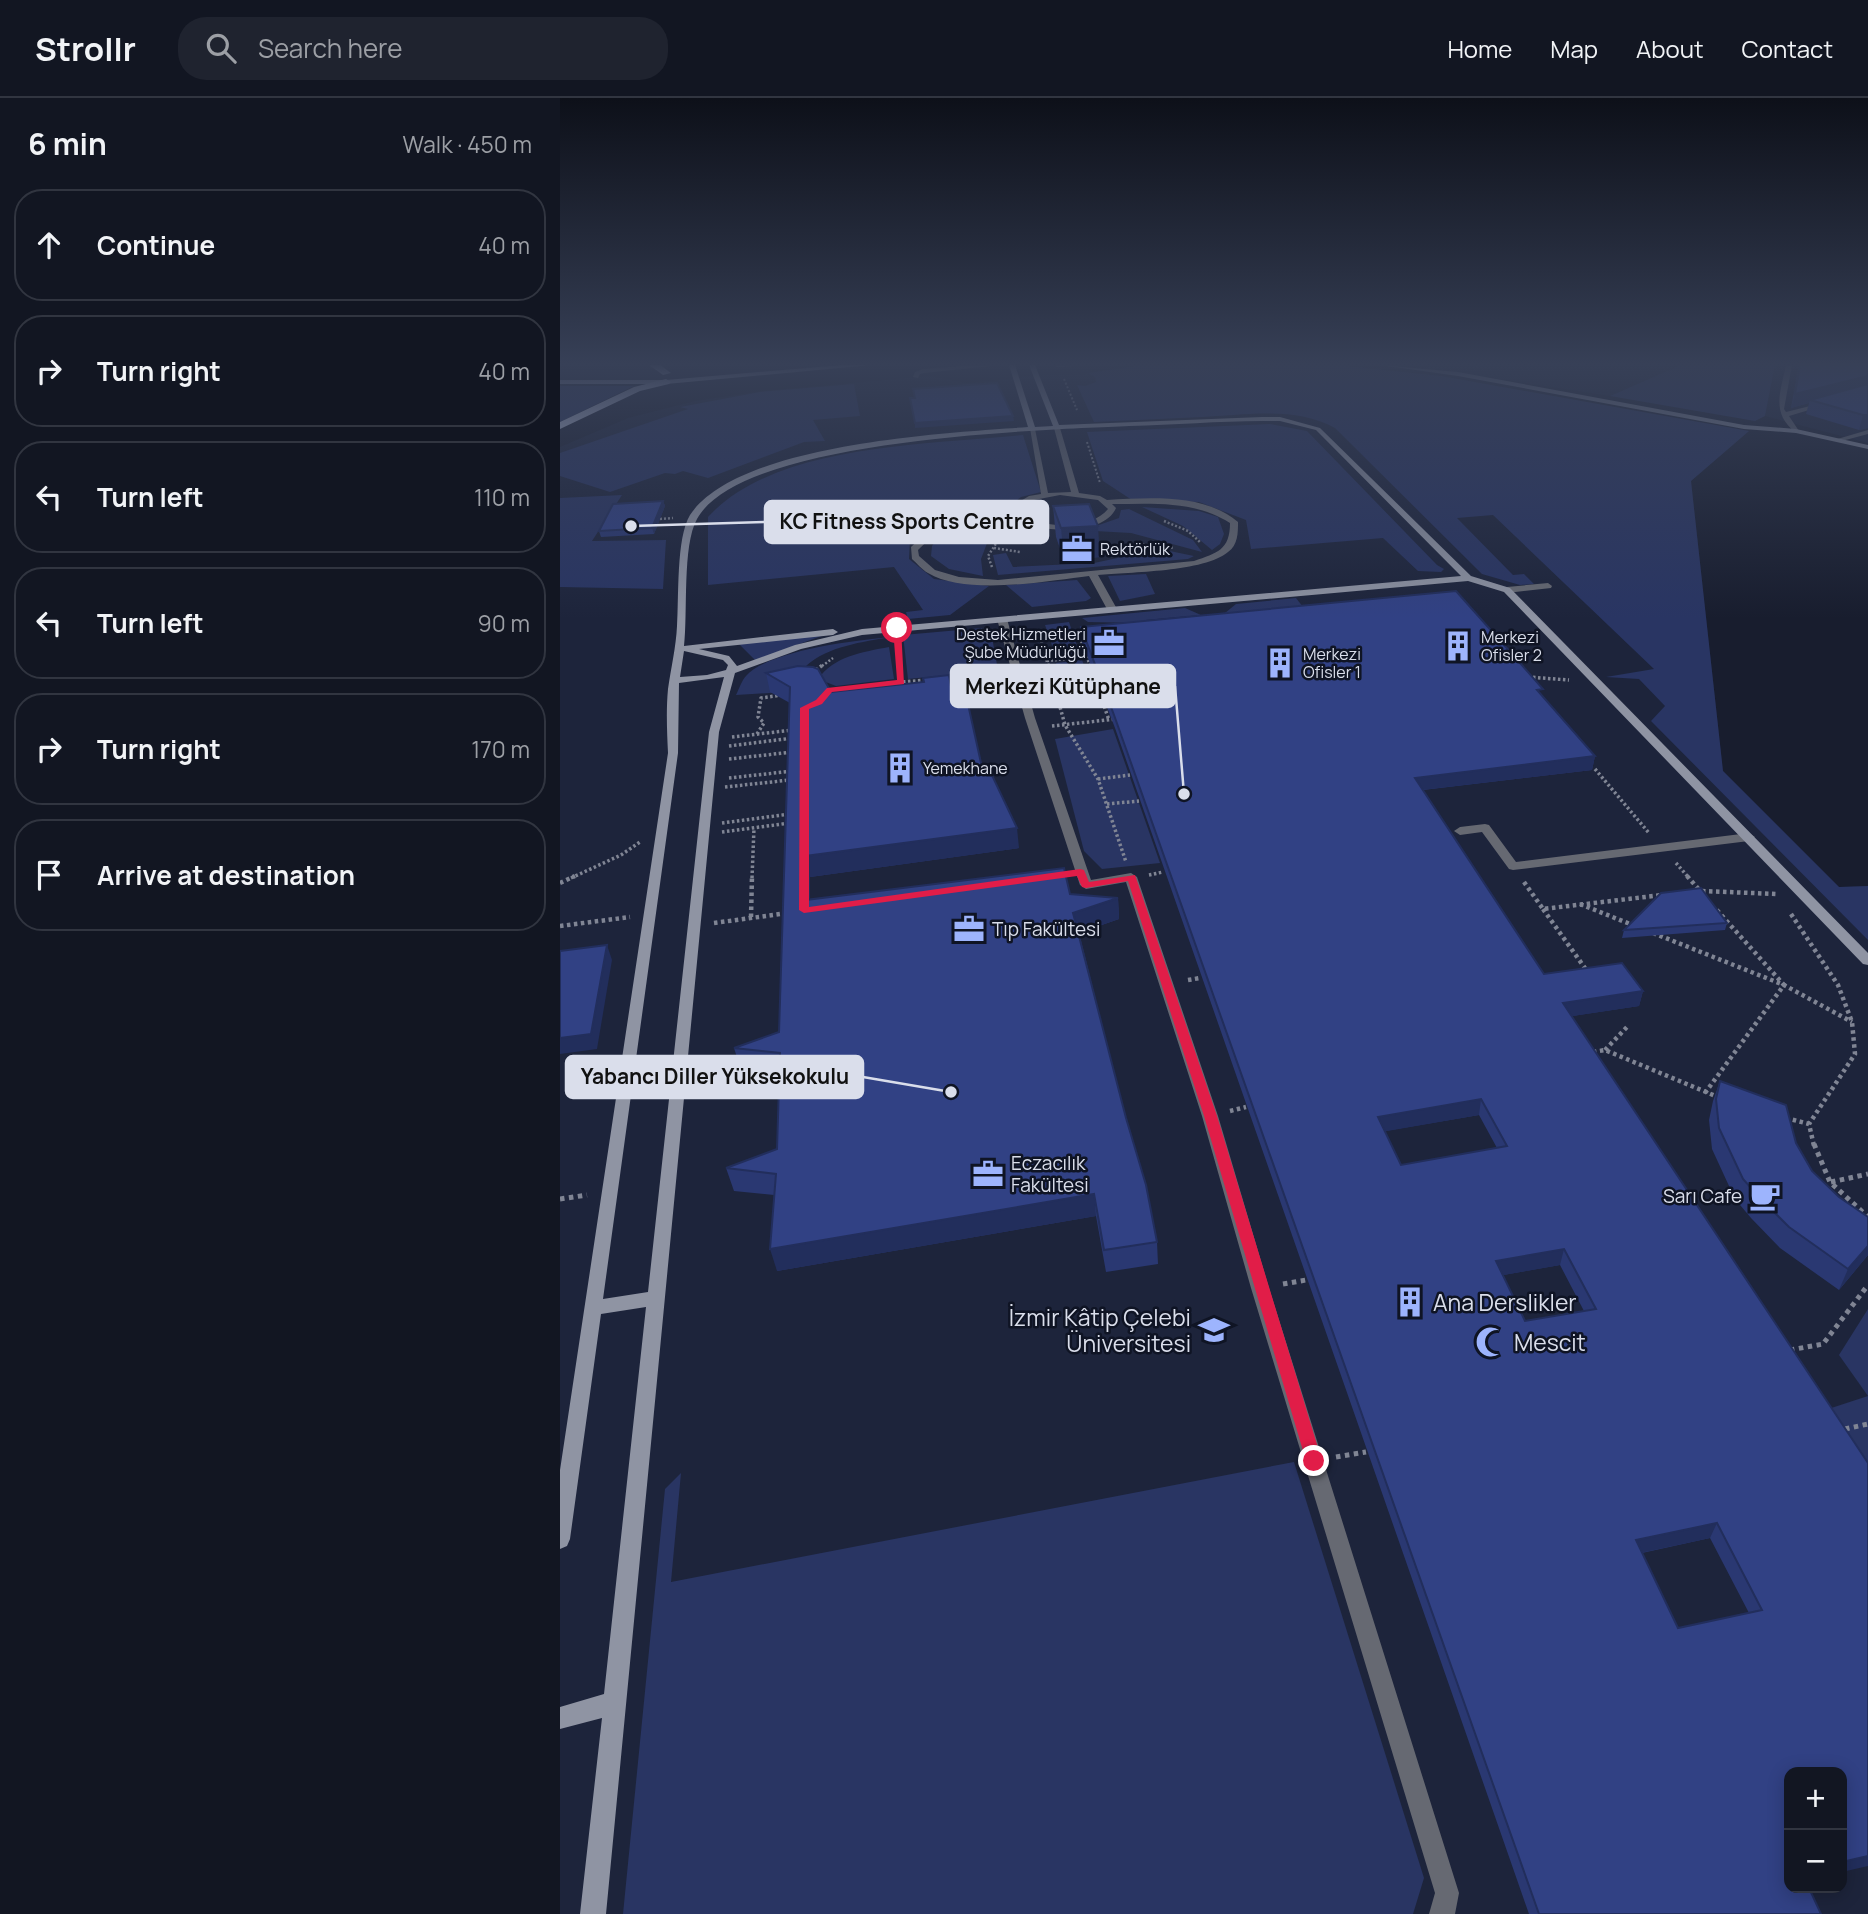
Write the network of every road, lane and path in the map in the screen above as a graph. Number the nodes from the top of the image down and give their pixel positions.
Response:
1 (838, 450) edge
2 (1036, 450) edge
3 (1063, 450) edge
4 (1339, 450) edge
5 (1075, 493) junction
6 (1045, 495) junction
7 (1108, 502) junction
8 (1016, 513) junction
9 (677, 518) dead end
10 (660, 519) edge
11 (993, 548) dead end
12 (1020, 552) dead end
13 (1093, 575) junction
14 (1468, 578) junction
15 (1548, 586) dead end
16 (1507, 590) junction
17 (1112, 609) junction
18 (1072, 613) junction
19 (1034, 616) junction
20 (1002, 619) junction
21 (862, 632) junction
22 (889, 643) dead end
23 (681, 648) junction
24 (840, 656) dead end
25 (1087, 657) junction
26 (1047, 661) junction
27 (1017, 671) junction
28 (730, 674) junction
29 (809, 676) edge
30 (1522, 676) edge
31 (675, 680) junction
32 (901, 682) junction
33 (1598, 682) junction
34 (830, 690) junction
35 (817, 692) edge
36 (793, 694) edge
37 (1100, 694) junction
38 (824, 696) edge
39 (1057, 698) junction
40 (1123, 719) edge
41 (1109, 720) junction
42 (1065, 724) junction
43 (1033, 728) junction
44 (805, 729) edge
45 (757, 734) junction
46 (805, 737) edge
47 (713, 749) junction
48 (804, 751) edge
49 (1595, 769) edge
50 (804, 770) edge
51 (1129, 775) edge
52 (1098, 779) junction
53 (791, 780) edge
54 (709, 785) junction
55 (1139, 801) edge
56 (1107, 804) junction
57 (792, 814) edge
58 (792, 823) edge
59 (662, 825) junction
60 (754, 828) junction
61 (704, 830) junction
62 (1460, 831) dead end
63 (1749, 837) junction
64 (1662, 848) junction
65 (1513, 866) junction
66 (1132, 877) junction
67 (560, 883) edge
68 (1770, 886) dead end
69 (1700, 891) junction
70 (1687, 892) edge
71 (1674, 894) edge
72 (1778, 894) junction
73 (1580, 904) junction
74 (1543, 909) junction
75 (791, 912) edge
76 (649, 915) junction
77 (751, 918) junction
78 (694, 925) junction
79 (560, 926) edge
80 (1868, 961) edge
81 (1590, 974) edge
82 (1784, 985) junction
83 (1852, 1022) junction
84 (1627, 1027) dead end
85 (1605, 1050) junction
86 (1583, 1053) edge
87 (1705, 1094) junction
88 (1731, 1101) edge
89 (1783, 1117) edge
90 (1809, 1124) junction
91 (1868, 1174) edge
92 (1830, 1182) junction
93 (1868, 1216) edge
94 (1868, 1285) edge
95 (655, 1297) junction
96 (593, 1308) junction
97 (1778, 1353) edge
98 (1868, 1424) edge
99 (1846, 1429) edge
100 (1366, 1452) dead end
101 (1314, 1461) junction
102 (560, 1539) edge
103 (614, 1703) junction
104 (560, 1718) edge
105 (593, 1914) edge
106 (1442, 1914) edge

1 - 23 street
2 - 6 lane
3 - 5 lane
4 - 14 street
5 - 6 lane
5 - 7 lane
6 - 8 lane
7 - 8 lane
7 - 13 lane
8 - 13 lane
9 - 10 path
11 - 12 path
13 - 17 lane
14 - 16 street
14 - 17 street
15 - 16 lane
16 - 33 street
17 - 18 street
18 - 19 street
18 - 25 path
19 - 20 street
19 - 26 path
20 - 21 street
20 - 27 lane
21 - 23 street
21 - 28 street
22 - 32 path
23 - 28 street
23 - 31 street
24 - 29 path
25 - 26 path
25 - 37 path
26 - 39 path
27 - 32 path
27 - 43 lane
28 - 31 street
28 - 47 street
30 - 33 path
31 - 59 street
32 - 34 path
33 - 63 street
34 - 35 path
34 - 38 path
36 - 45 path
37 - 39 path
37 - 41 path
39 - 42 path
40 - 41 path
41 - 42 path
42 - 43 path
42 - 52 path
43 - 66 lane
44 - 45 path
45 - 47 path
46 - 47 path
47 - 48 path
47 - 54 street
49 - 64 path
50 - 54 path
51 - 52 path
52 - 56 path
53 - 54 path
54 - 61 street
55 - 56 path
56 - 66 path
57 - 61 path
58 - 60 path
59 - 67 path
59 - 76 street
60 - 61 path
60 - 77 path
61 - 78 street
62 - 65 lane
63 - 64 lane
63 - 80 street
64 - 65 lane
64 - 69 path
65 - 74 path
66 - 101 lane
68 - 72 path
69 - 70 path
69 - 72 path
69 - 82 path
71 - 73 path
72 - 83 path
73 - 74 path
73 - 82 path
74 - 81 path
75 - 77 path
76 - 79 path
76 - 96 street
77 - 78 path
78 - 95 street
82 - 83 path
82 - 87 path
83 - 90 path
84 - 85 path
85 - 86 path
85 - 87 path
87 - 88 path
89 - 90 path
90 - 92 path
91 - 92 path
92 - 93 path
94 - 97 path
95 - 96 street
95 - 103 street
96 - 102 street
98 - 99 path
100 - 101 path
101 - 106 lane
103 - 104 street
103 - 105 street

